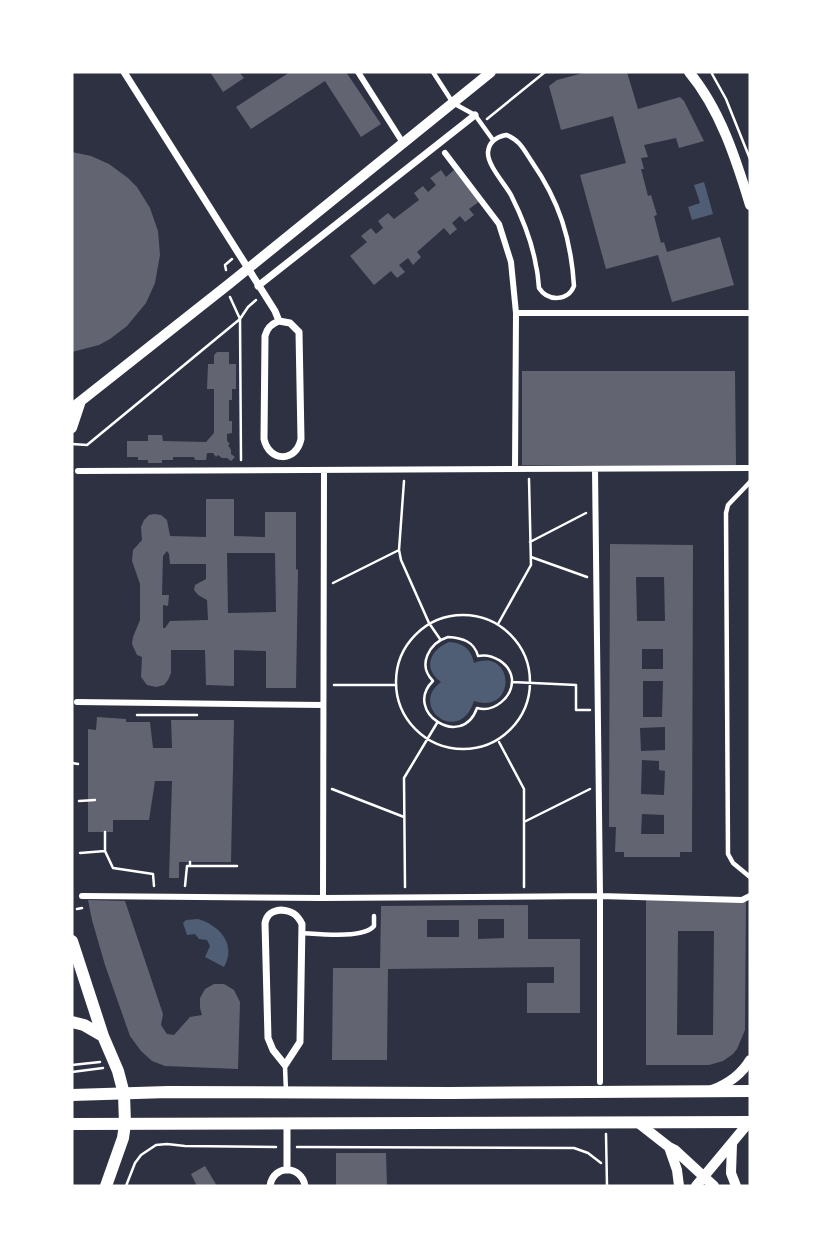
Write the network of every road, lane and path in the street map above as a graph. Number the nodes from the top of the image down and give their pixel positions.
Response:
1 (124, 72) edge
2 (358, 72) edge
3 (433, 72) edge
4 (491, 72) edge
5 (545, 72) edge
6 (689, 72) edge
7 (711, 72) edge
8 (453, 103) junction
9 (475, 115) junction
10 (481, 124) junction
11 (493, 140) junction
12 (403, 143) junction
13 (445, 153) dead end
14 (750, 159) edge
15 (750, 205) edge
16 (248, 268) junction
17 (258, 286) junction
18 (264, 295) junction
19 (516, 313) junction
20 (750, 313) edge
21 (240, 319) junction
22 (279, 321) junction
23 (76, 404) edge
24 (72, 428) edge
25 (72, 444) edge
26 (750, 468) edge
27 (515, 469) junction
28 (529, 469) junction
29 (595, 469) junction
30 (241, 470) junction
31 (324, 470) junction
32 (405, 470) junction
33 (78, 471) dead end
34 (750, 482) edge
35 (596, 508) junction
36 (530, 542) junction
37 (399, 550) junction
38 (531, 557) junction
39 (597, 580) junction
40 (324, 588) junction
41 (429, 623) junction
42 (498, 624) junction
43 (440, 639) junction
44 (512, 682) junction
45 (531, 683) junction
46 (323, 685) junction
47 (395, 685) junction
48 (77, 702) dead end
49 (323, 705) junction
50 (598, 710) junction
51 (137, 715) dead end
52 (201, 715) dead end
53 (437, 723) junction
54 (428, 740) junction
55 (498, 741) junction
56 (72, 763) edge
57 (78, 764) dead end
58 (599, 785) junction
59 (323, 786) junction
60 (95, 800) dead end
61 (79, 802) dead end
62 (404, 817) junction
63 (524, 822) junction
64 (104, 832) dead end
65 (105, 851) junction
66 (80, 853) dead end
67 (237, 866) dead end
68 (750, 877) edge
69 (82, 896) dead end
70 (600, 896) junction
71 (750, 896) edge
72 (155, 897) junction
73 (185, 897) junction
74 (524, 897) junction
75 (323, 898) junction
76 (405, 898) junction
77 (82, 908) dead end
78 (77, 909) dead end
79 (374, 916) dead end
80 (301, 933) junction
81 (72, 941) edge
82 (72, 1022) edge
83 (103, 1036) junction
84 (750, 1060) edge
85 (103, 1061) dead end
86 (72, 1065) edge
87 (285, 1065) junction
88 (105, 1068) dead end
89 (72, 1072) edge
90 (600, 1082) dead end
91 (750, 1091) edge
92 (702, 1092) junction
93 (286, 1093) junction
94 (72, 1095) edge
95 (125, 1099) junction
96 (606, 1122) junction
97 (637, 1122) junction
98 (750, 1122) edge
99 (72, 1124) edge
100 (125, 1124) junction
101 (287, 1124) junction
102 (733, 1141) junction
103 (287, 1147) junction
104 (669, 1147) junction
105 (601, 1163) dead end
106 (287, 1170) junction
107 (704, 1176) junction
108 (105, 1185) edge
109 (126, 1186) edge
110 (270, 1186) edge
111 (305, 1186) edge
112 (607, 1186) edge
113 (679, 1186) edge
114 (696, 1186) edge
115 (714, 1186) edge
116 (736, 1186) edge

1 - 16 street
2 - 12 street
3 - 8 lane
4 - 8 street
5 - 10 path
6 - 15 street
7 - 14 path
8 - 9 lane
8 - 12 street
9 - 10 lane
9 - 17 street
10 - 11 lane
11 - 11 lane
12 - 16 street
13 - 19 street
16 - 17 street
16 - 23 street
17 - 18 street
18 - 21 path
18 - 22 street
19 - 20 street
19 - 27 street
21 - 25 path
21 - 30 path
22 - 22 street
23 - 24 street
26 - 29 street
27 - 28 street
27 - 32 street
28 - 29 street
28 - 36 path
29 - 35 street
30 - 31 street
30 - 33 street
31 - 32 street
31 - 40 street
32 - 37 path
34 - 68 lane
35 - 36 path
35 - 39 street
36 - 38 path
37 - 40 path
37 - 41 path
38 - 39 path
38 - 42 path
39 - 50 street
40 - 46 street
41 - 42 path
41 - 43 path
41 - 47 path
42 - 45 path
43 - 44 path
43 - 53 path
44 - 45 path
44 - 53 path
45 - 50 path
45 - 55 path
46 - 47 path
46 - 49 street
47 - 54 path
48 - 49 street
49 - 59 street
50 - 58 street
51 - 52 path
53 - 54 path
54 - 55 path
54 - 62 path
55 - 63 path
56 - 57 path
58 - 63 path
58 - 70 street
59 - 62 path
59 - 75 street
60 - 61 path
62 - 76 path
63 - 74 path
64 - 65 path
65 - 66 path
65 - 72 path
67 - 73 path
69 - 72 street
70 - 71 street
70 - 74 street
70 - 90 street
72 - 73 street
73 - 75 street
74 - 76 street
75 - 76 street
77 - 78 path
79 - 80 lane
80 - 87 street
80 - 87 street
81 - 83 main road
82 - 83 main road
83 - 95 main road
84 - 92 street
85 - 86 path
87 - 93 lane
88 - 89 path
91 - 92 main road
92 - 93 main road
93 - 95 main road
94 - 95 main road
95 - 100 main road
96 - 97 main road
96 - 101 main road
96 - 112 path
97 - 98 main road
97 - 104 street
98 - 102 street
99 - 100 main road
100 - 101 main road
100 - 108 main road
101 - 103 street
102 - 107 street
102 - 116 street
103 - 105 path
103 - 106 street
103 - 109 path
104 - 107 street
104 - 113 street
106 - 110 street
106 - 111 street
107 - 114 street
107 - 115 street

